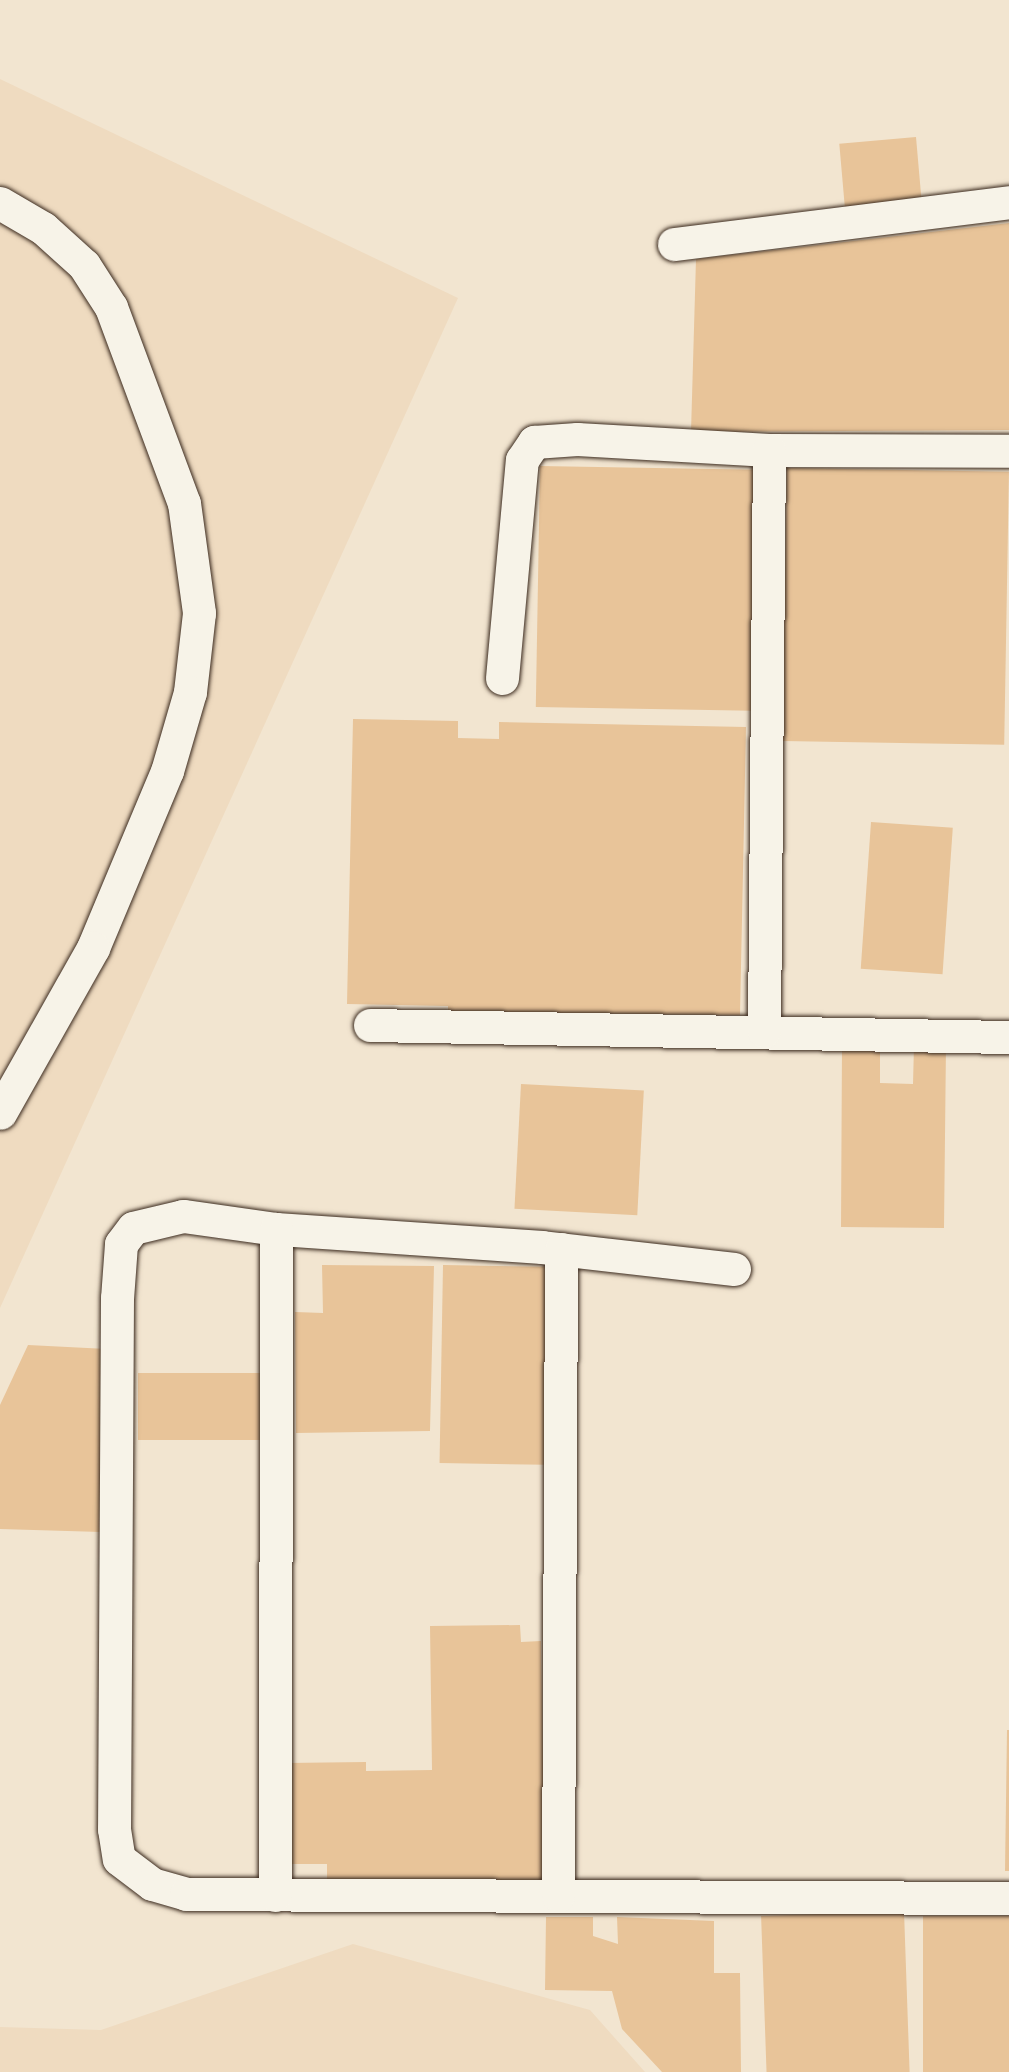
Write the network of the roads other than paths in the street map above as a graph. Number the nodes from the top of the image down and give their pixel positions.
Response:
1 (1009, 202) edge
2 (0, 203) edge
3 (674, 244) dead end
4 (769, 450) junction
5 (1009, 451) edge
6 (502, 678) dead end
7 (370, 1025) dead end
8 (764, 1031) junction
9 (1009, 1037) edge
10 (0, 1113) edge
11 (276, 1229) junction
12 (561, 1249) junction
13 (734, 1269) dead end
14 (274, 1895) junction
15 (558, 1895) junction
16 (1009, 1898) edge

1 - 3 lane
2 - 10 lane
4 - 5 lane
4 - 6 lane
4 - 8 lane
7 - 8 lane
8 - 9 lane
11 - 12 lane
11 - 14 lane
11 - 14 lane
12 - 13 lane
12 - 15 lane
14 - 15 lane
15 - 16 lane

